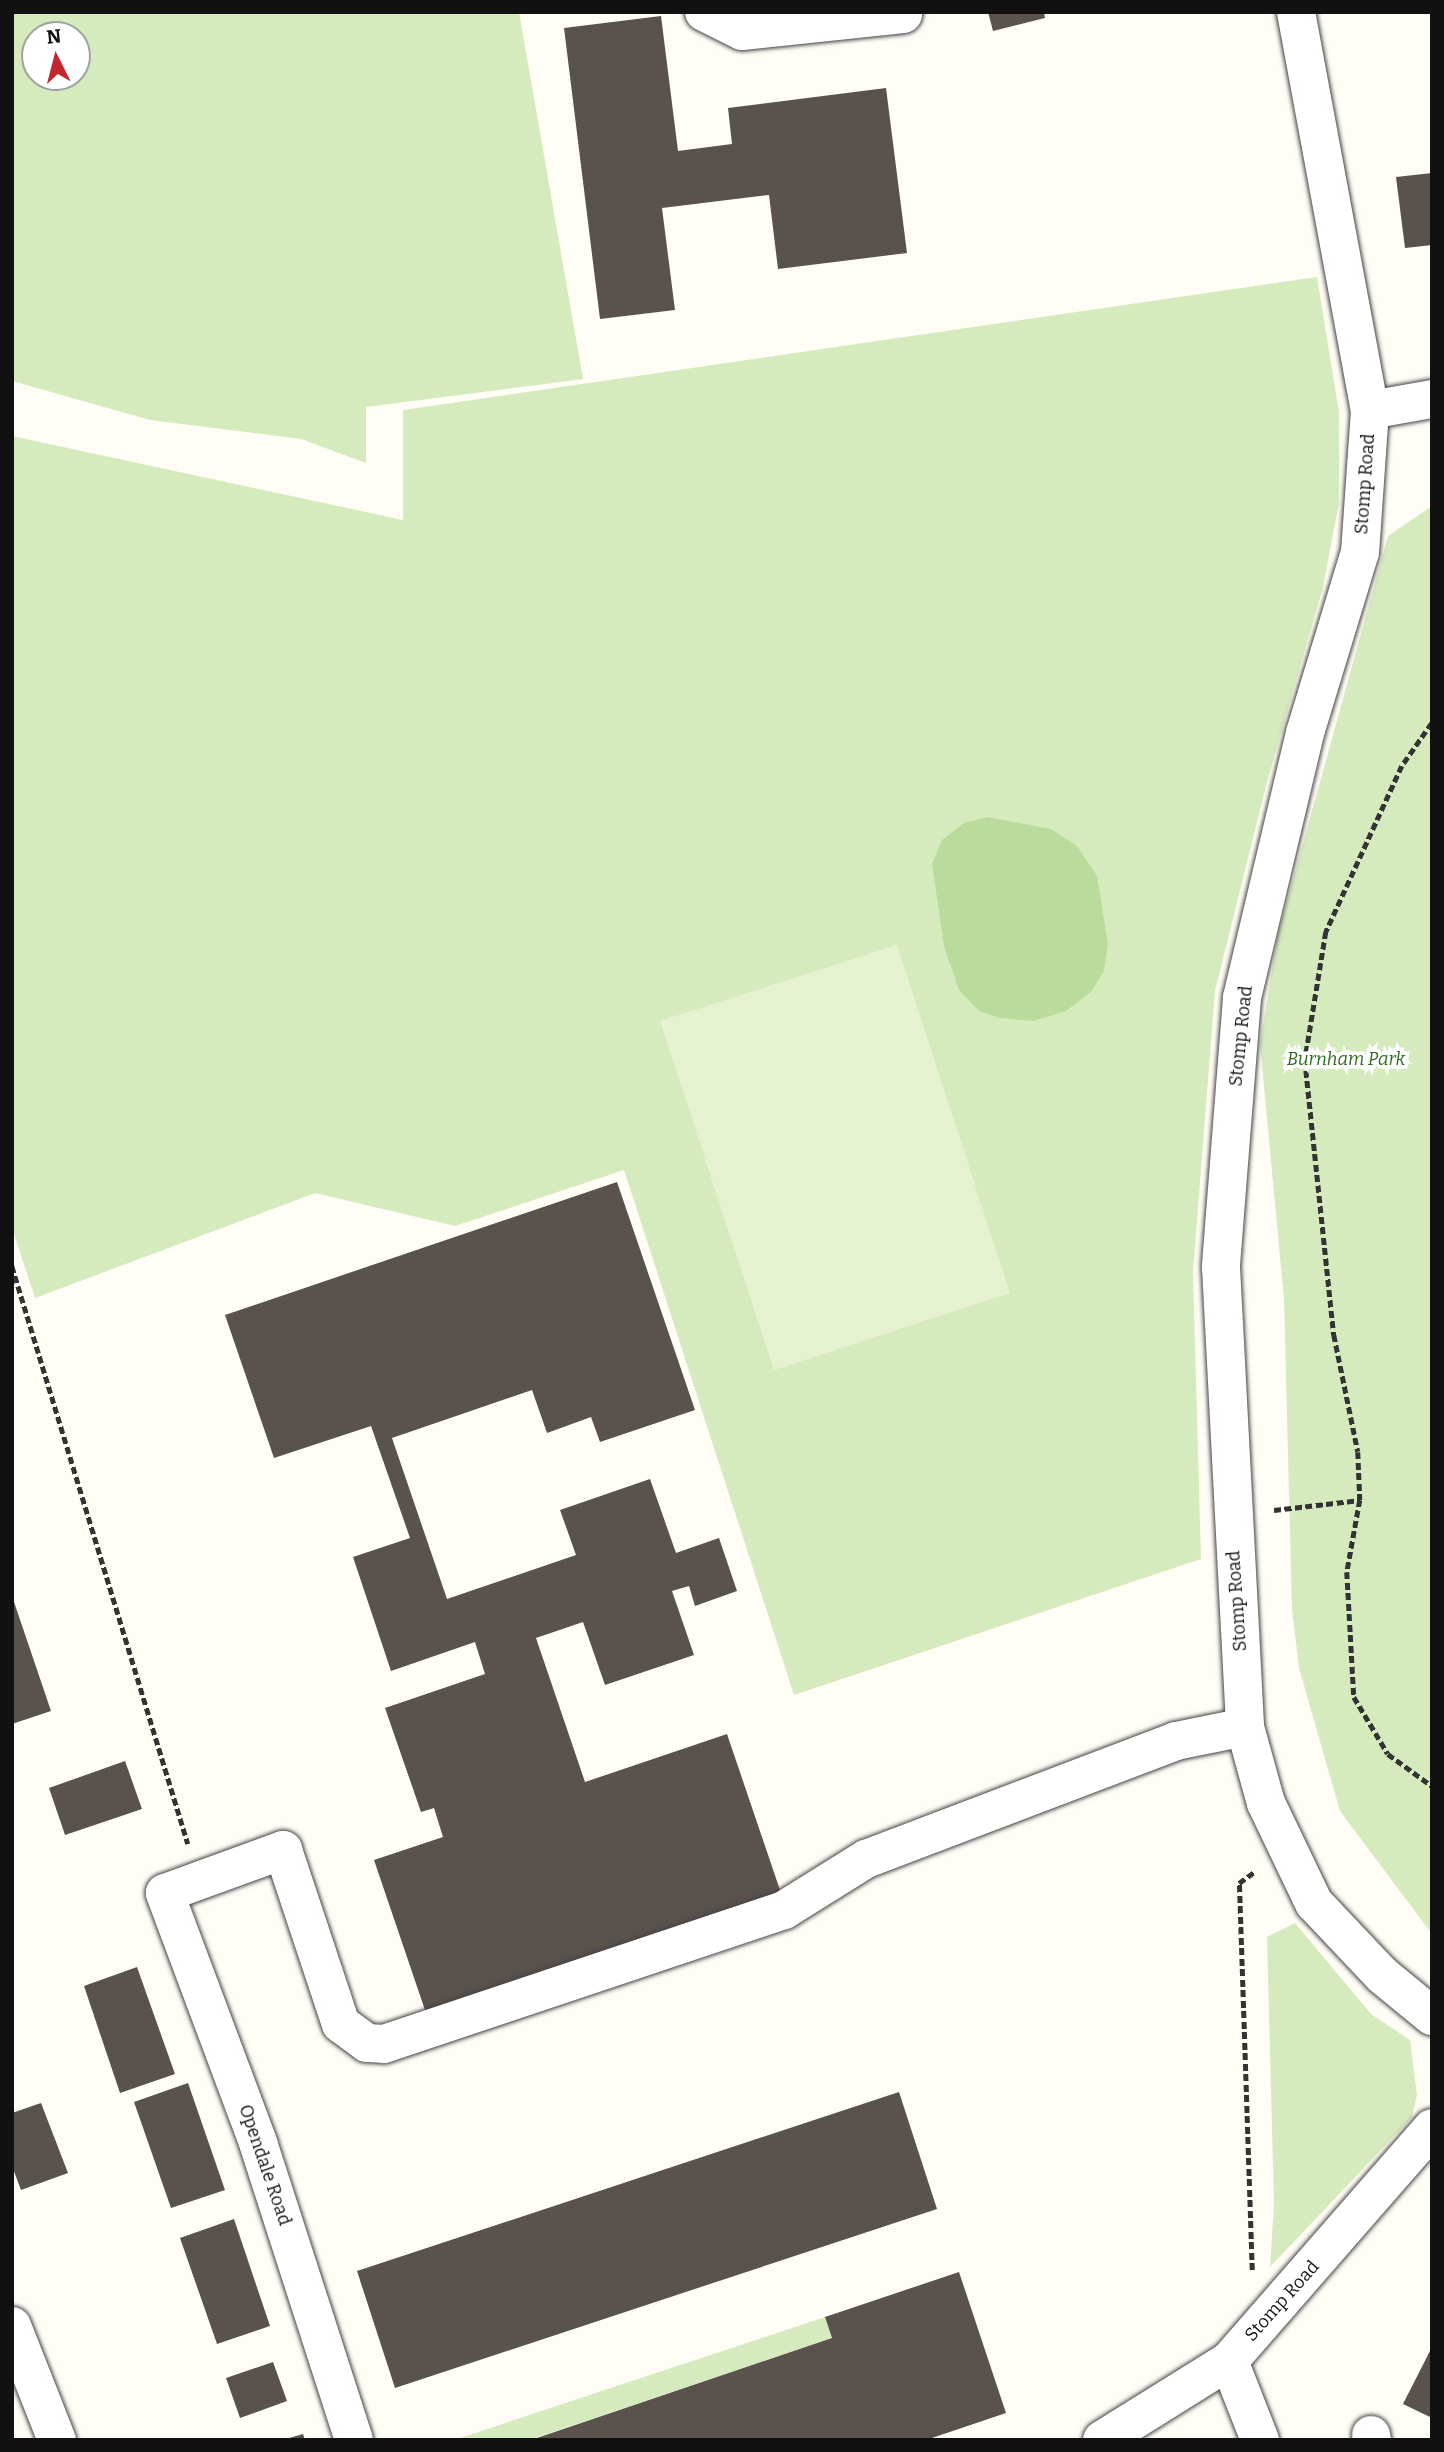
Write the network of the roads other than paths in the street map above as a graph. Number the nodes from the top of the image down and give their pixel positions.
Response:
1 (704, 12) edge
2 (1296, 12) edge
3 (903, 14) edge
4 (1432, 399) edge
5 (1370, 410) junction
6 (1245, 1727) junction
7 (1432, 2016) edge
8 (1432, 2128) edge
9 (12, 2326) edge
10 (1229, 2361) junction
11 (57, 2440) edge
12 (354, 2440) edge
13 (1102, 2440) edge
14 (1260, 2440) edge

1 - 3 street
2 - 5 street, Stomp Road
4 - 5 street
5 - 6 street, Stomp Road
6 - 7 street, Stomp Road
6 - 12 street, Opendale Road
8 - 10 street, Stomp Road
9 - 11 street
10 - 13 street, Stomp Road
10 - 14 street

